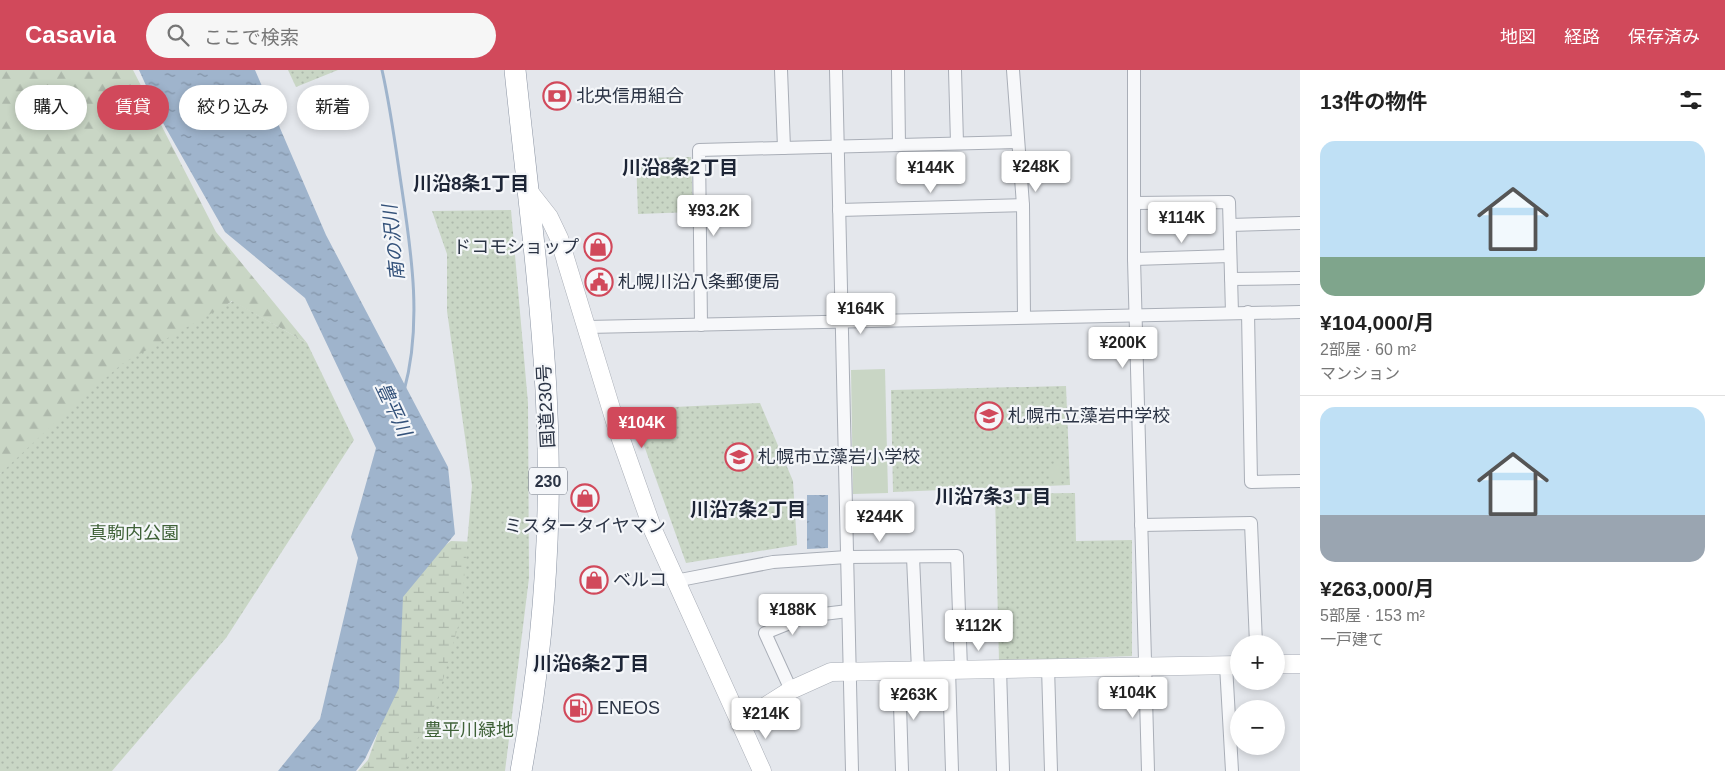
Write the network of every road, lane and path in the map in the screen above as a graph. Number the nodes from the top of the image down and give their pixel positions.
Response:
1 (515, 70) edge
2 (782, 70) edge
3 (836, 70) edge
4 (898, 70) edge
5 (955, 70) edge
6 (1013, 70) edge
7 (1134, 70) edge
8 (1018, 142) junction
9 (957, 143) junction
10 (899, 145) junction
11 (838, 147) junction
12 (784, 148) junction
13 (527, 190) junction
14 (1135, 203) junction
15 (1023, 205) junction
16 (839, 210) junction
17 (1300, 223) edge
18 (1230, 225) junction
19 (1230, 256) junction
20 (1134, 259) junction
21 (1300, 278) edge
22 (1231, 279) junction
23 (1248, 312) junction
24 (1300, 312) edge
25 (1232, 313) junction
26 (1135, 314) junction
27 (1024, 317) junction
28 (842, 322) junction
29 (701, 325) junction
30 (587, 327) junction
31 (1300, 482) edge
32 (1141, 525) junction
33 (848, 557) junction
34 (913, 557) junction
35 (675, 581) junction
36 (848, 611) junction
37 (1256, 635) edge
38 (1285, 664) edge
39 (1300, 664) edge
40 (1230, 665) edge
41 (1145, 666) junction
42 (1048, 667) junction
43 (1000, 668) junction
44 (955, 669) junction
45 (918, 670) junction
46 (850, 671) junction
47 (899, 671) junction
48 (791, 690) junction
49 (1232, 690) edge
50 (741, 722) junction
51 (521, 771) edge
52 (762, 771) edge
53 (852, 771) edge
54 (902, 771) edge
55 (952, 771) edge
56 (1003, 771) edge
57 (1051, 771) edge
58 (1148, 771) edge
59 (1232, 771) edge

1 - 13 highway, 国道230号 / 230
2 - 12 street
3 - 11 street
4 - 10 street
5 - 9 street
6 - 8 street
7 - 14 street
8 - 9 street
8 - 15 street
9 - 10 street
10 - 11 street
11 - 12 street
11 - 16 street
12 - 29 street
13 - 30 street
13 - 51 highway, 国道230号 / 230
14 - 18 street
14 - 20 street
15 - 16 street
15 - 27 street
16 - 28 street
17 - 18 street
18 - 19 street
19 - 20 street
19 - 22 street
20 - 26 street
21 - 22 street
22 - 25 street
23 - 24 street
23 - 25 street
23 - 31 street
25 - 26 street
26 - 27 street
26 - 32 street
27 - 28 street
28 - 29 street
28 - 33 street
29 - 30 street
30 - 35 street
32 - 37 street
32 - 41 street
33 - 34 street
33 - 35 street
33 - 36 street
34 - 44 street
34 - 45 street
35 - 50 street
36 - 46 street
36 - 48 street
38 - 39 street
40 - 41 street
41 - 42 street
41 - 58 street
42 - 43 street
42 - 57 street
43 - 44 street
43 - 56 street
44 - 45 street
44 - 55 street
45 - 47 street
46 - 47 street
46 - 48 street
46 - 53 street
47 - 54 street
48 - 50 street
49 - 59 street
50 - 52 street

